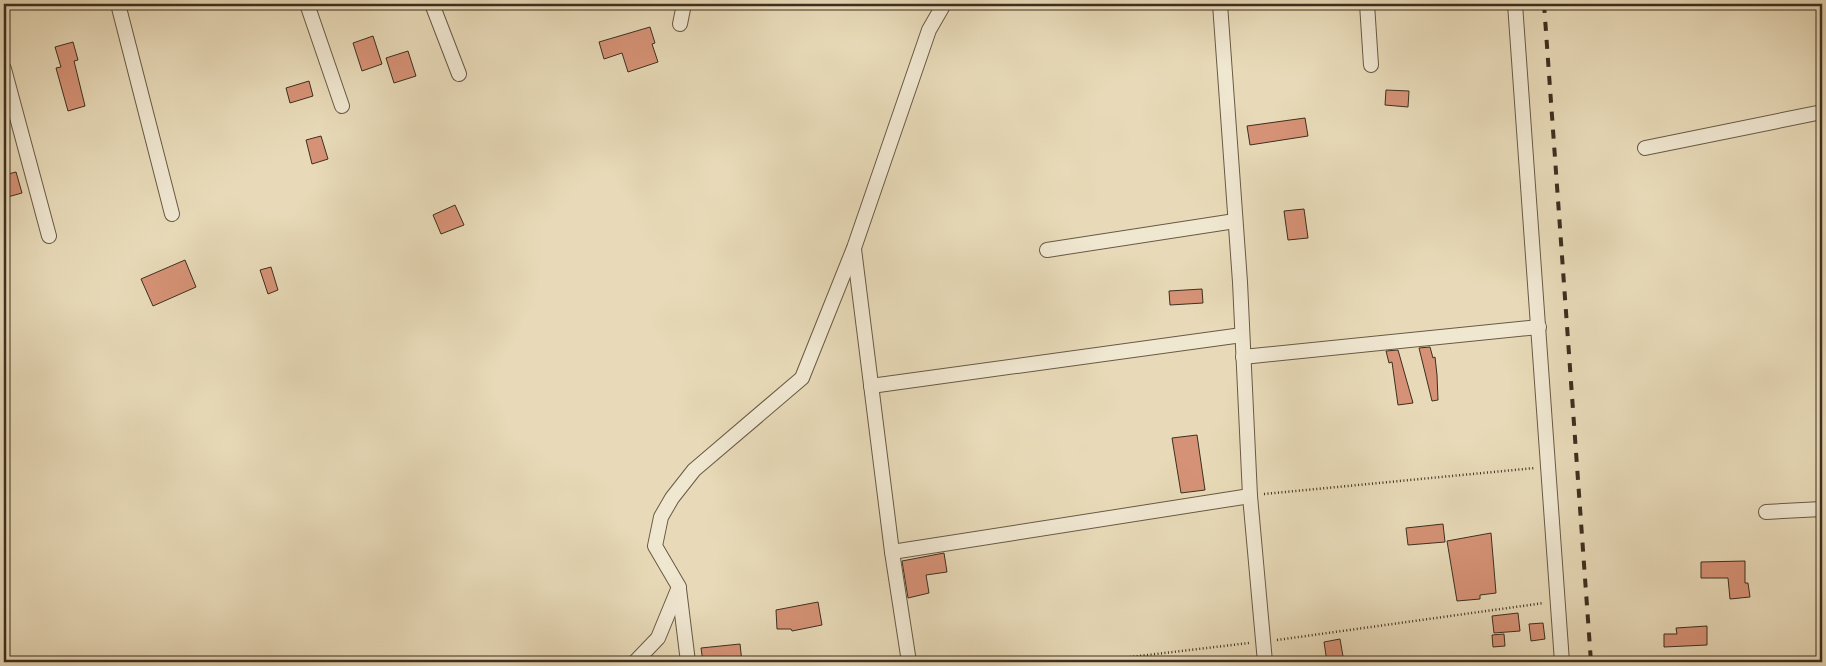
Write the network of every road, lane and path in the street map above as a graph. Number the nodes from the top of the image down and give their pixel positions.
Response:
1 (118, 4) edge
2 (307, 4) edge
3 (432, 4) edge
4 (684, 4) edge
5 (944, 4) edge
6 (1220, 4) edge
7 (1367, 4) edge
8 (1515, 4) edge
9 (680, 24) dead end
10 (1371, 65) dead end
11 (4, 68) edge
12 (459, 74) dead end
13 (342, 106) dead end
14 (1822, 112) edge
15 (1645, 148) dead end
16 (172, 214) dead end
17 (1235, 221) junction
18 (49, 236) dead end
19 (854, 248) junction
20 (1047, 250) dead end
21 (1539, 327) junction
22 (1242, 335) junction
23 (1243, 357) junction
24 (871, 386) junction
25 (1549, 466) junction
26 (1250, 496) junction
27 (1822, 509) edge
28 (1766, 512) dead end
29 (892, 552) junction
30 (679, 586) junction
31 (1558, 601) junction
32 (1264, 641) junction
33 (635, 662) edge
34 (688, 662) edge
35 (909, 662) edge
36 (1088, 662) edge
37 (1265, 662) edge
38 (1562, 662) edge

1 - 16 street
2 - 13 street
3 - 12 street
4 - 9 street
5 - 19 street
6 - 17 street
7 - 10 street
8 - 21 street
11 - 18 street
14 - 15 street
17 - 20 street
17 - 22 street
19 - 24 street
19 - 30 street
21 - 23 street
21 - 25 street
22 - 23 street
22 - 24 street
23 - 26 street
24 - 29 street
25 - 26 path
25 - 31 street
26 - 29 street
26 - 32 street
27 - 28 street
29 - 35 street
30 - 33 street
30 - 34 street
31 - 32 path
31 - 38 street
32 - 36 path
32 - 37 street

